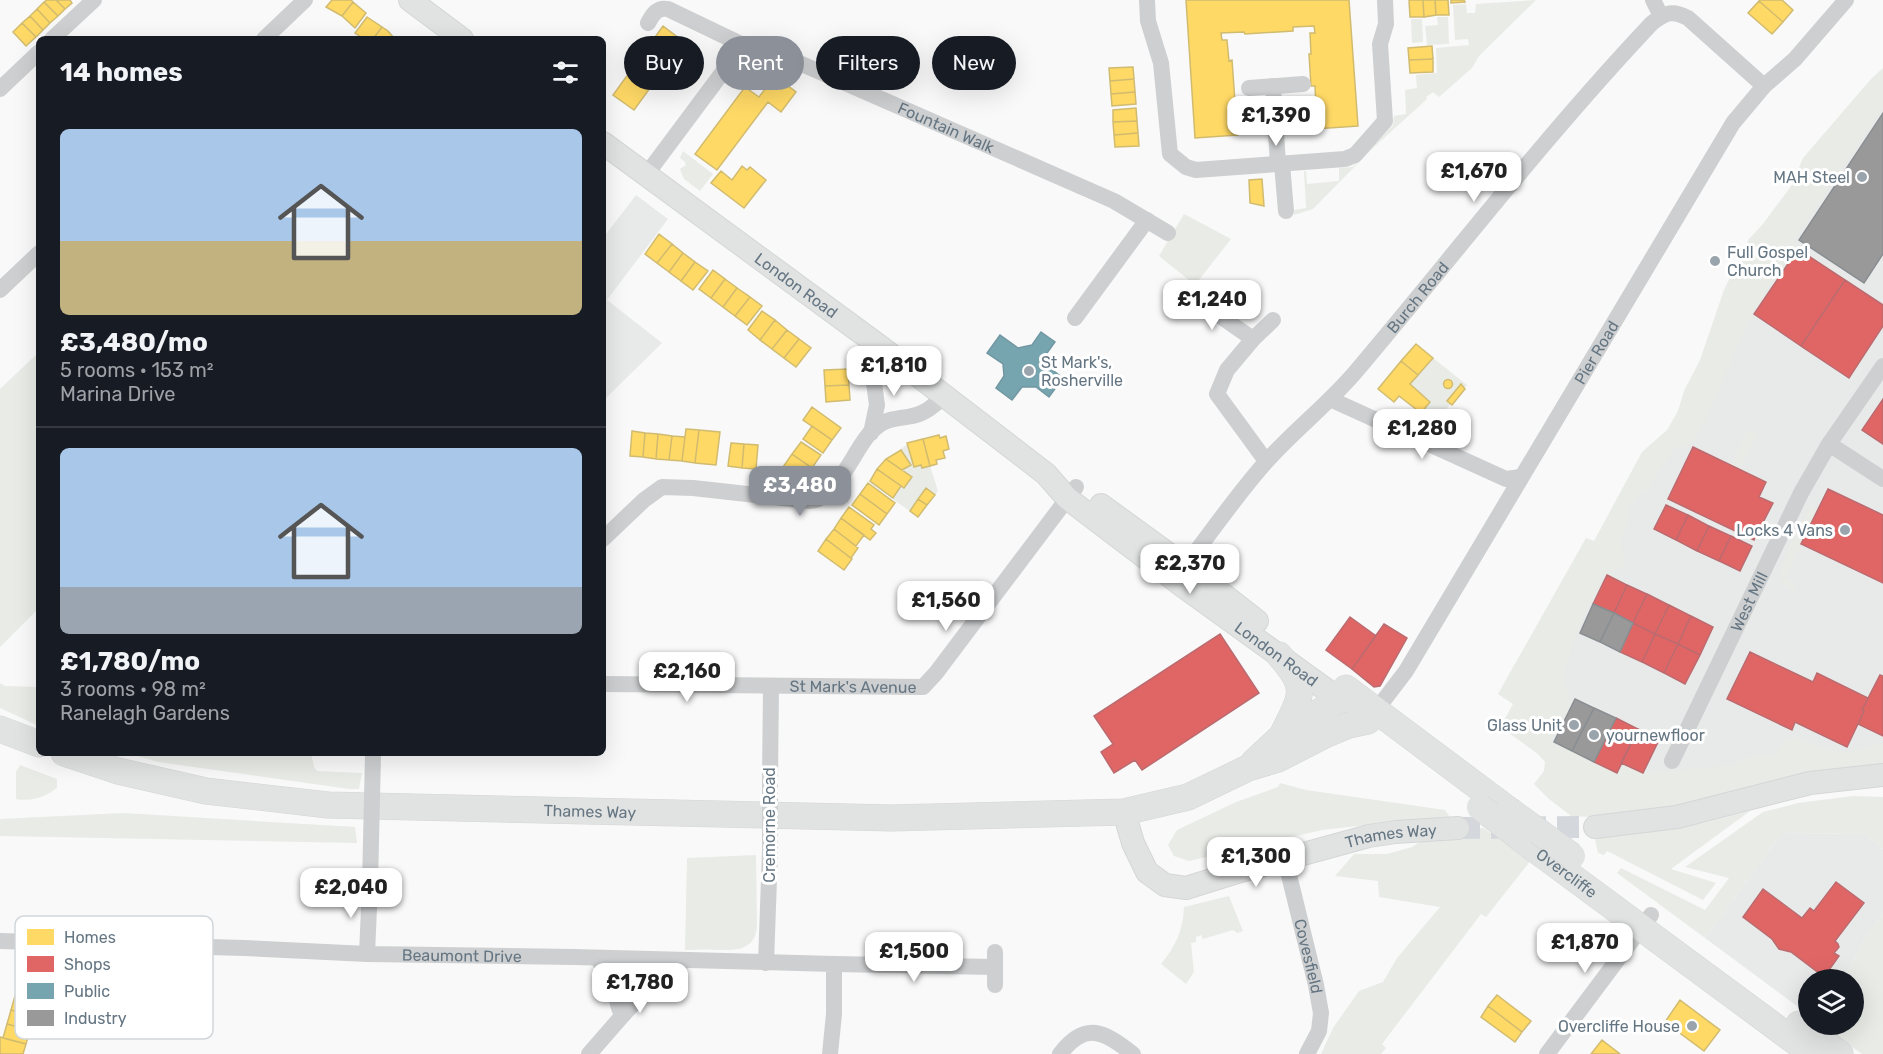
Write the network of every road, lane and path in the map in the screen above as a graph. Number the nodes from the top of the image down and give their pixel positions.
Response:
1 (94, 0) edge
2 (306, 0) edge
3 (410, 0) edge
4 (1147, 0) edge
5 (1385, 0) edge
6 (1653, 0) edge
7 (1846, 0) edge
8 (1661, 16) junction
9 (648, 23) dead end
10 (55, 36) edge
11 (267, 36) edge
12 (458, 36) edge
13 (724, 36) edge
14 (36, 55) edge
15 (804, 65) edge
16 (716, 81) edge
17 (1303, 84) dead end
18 (1273, 86) junction
19 (1764, 86) junction
20 (1249, 88) dead end
21 (0, 89) edge
22 (606, 145) edge
23 (1280, 164) junction
24 (646, 175) junction
25 (1286, 211) dead end
26 (1147, 220) junction
27 (1168, 233) dead end
28 (36, 256) edge
29 (0, 290) edge
30 (1190, 295) dead end
31 (1075, 318) dead end
32 (1273, 320) dead end
33 (1253, 339) junction
34 (882, 348) junction
35 (1883, 366) edge
36 (943, 396) junction
37 (1330, 399) junction
38 (871, 432) junction
39 (1829, 444) junction
40 (1266, 461) junction
41 (1521, 477) junction
42 (1883, 478) edge
43 (1071, 493) junction
44 (606, 536) edge
45 (1180, 573) junction
46 (1279, 655) junction
47 (606, 684) edge
48 (771, 687) junction
49 (1362, 704) junction
50 (0, 729) edge
51 (1282, 736) junction
52 (36, 743) edge
53 (73, 756) edge
54 (373, 756) edge
55 (1672, 761) dead end
56 (1248, 768) junction
57 (1447, 773) junction
58 (1879, 778) edge
59 (1124, 812) junction
60 (1595, 827) tunnel mouth
61 (1458, 828) tunnel mouth
62 (1562, 858) junction
63 (1285, 859) junction
64 (1646, 922) junction
65 (0, 941) edge
66 (15, 941) edge
67 (213, 947) edge
68 (367, 954) junction
69 (599, 958) junction
70 (1713, 960) junction
71 (684, 961) junction
72 (766, 963) junction
73 (834, 964) junction
74 (995, 985) dead end
75 (623, 1015) junction
76 (1810, 1053) edge
77 (589, 1054) edge
78 (831, 1054) edge
79 (1059, 1054) edge
80 (1133, 1054) edge
81 (1307, 1054) edge
82 (1547, 1054) edge
83 (1840, 1054) edge

1 - 10 street
2 - 11 street
3 - 12 main road
4 - 23 street
5 - 23 street
6 - 8 street
7 - 19 street, Pier Road
8 - 19 street
8 - 37 street, Burch Road
9 - 13 street, Fountain Walk
14 - 21 street
15 - 26 street, Fountain Walk
16 - 24 street
17 - 18 street
18 - 20 street
18 - 23 street
19 - 41 street, Pier Road
22 - 24 main road, London Road
23 - 25 street
24 - 34 main road, London Road
26 - 27 street, Fountain Walk
26 - 31 street
28 - 29 street
30 - 33 street
32 - 33 street
33 - 40 street
34 - 36 main road, London Road
34 - 38 street
35 - 39 street, West Mill
36 - 38 street
36 - 43 main road, London Road
37 - 40 street, Burch Road
37 - 41 street
38 - 44 street
39 - 42 street
39 - 55 street, West Mill
40 - 45 street, Burch Road
41 - 49 street, Pier Road
43 - 45 main road, London Road
43 - 48 street, St Mark's Avenue
45 - 46 main road, London Road
45 - 49 main road, London Road
46 - 49 main road, London Road
46 - 51 main road
47 - 48 street, St Mark's Avenue
48 - 72 street, Cremorne Road, bridge
49 - 51 main road, Thames Way
49 - 56 main road, Thames Way
49 - 57 main road, London Road
50 - 52 main road
51 - 56 main road, Thames Way
53 - 59 main road, Thames Way
54 - 68 street, bridge
56 - 59 main road, Thames Way
57 - 62 main road, Overcliffe, bridge
57 - 62 main road, Overcliffe, bridge
58 - 60 main road
59 - 63 main road, Thames Way
61 - 63 main road, Thames Way
62 - 64 main road, Overcliffe
63 - 81 street, Covesfield
64 - 70 main road, Overcliffe
64 - 76 main road, Overcliffe
64 - 82 street
65 - 66 street, Beaumont Drive
67 - 68 street, Beaumont Drive
68 - 69 street, Beaumont Drive
69 - 71 street, Beaumont Drive
69 - 75 street
70 - 76 main road, Overcliffe
70 - 83 main road, Overcliffe
71 - 72 street, Beaumont Drive
71 - 75 street
72 - 73 street, Beaumont Drive
73 - 74 street, Beaumont Drive
73 - 78 street
75 - 77 street
79 - 80 street

